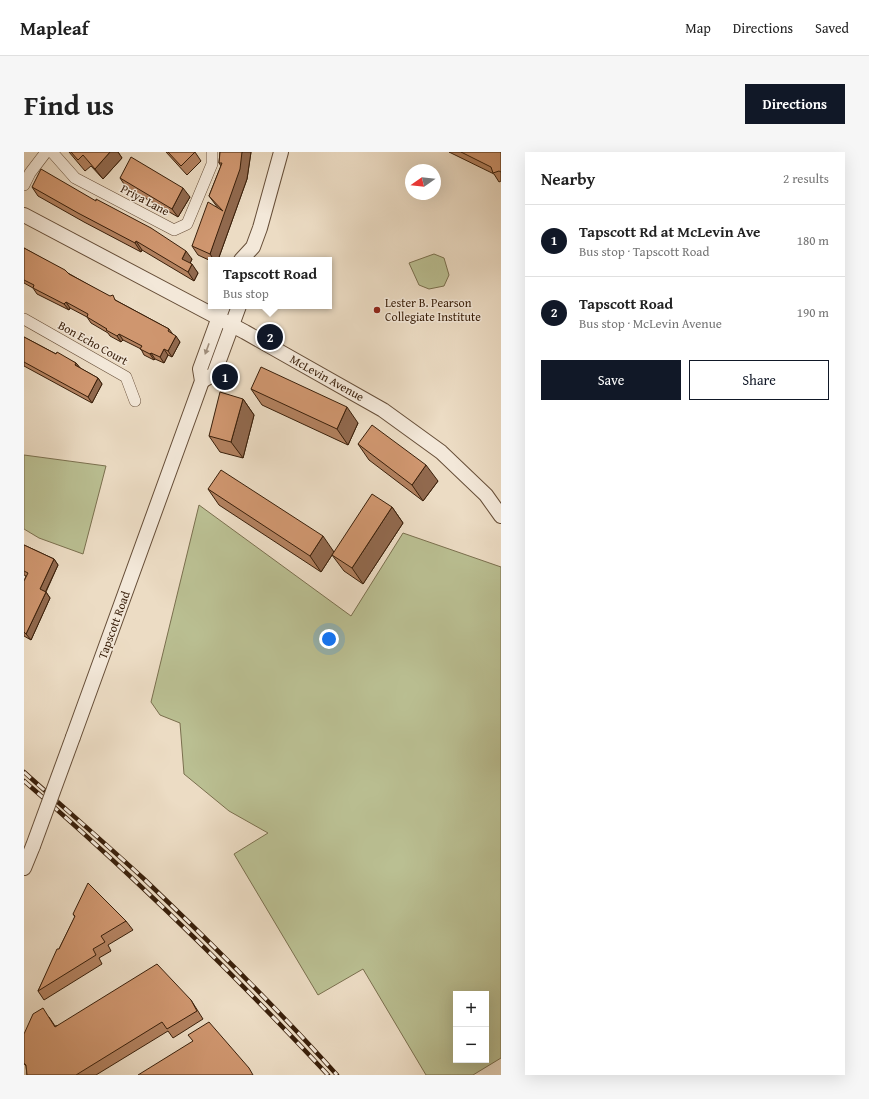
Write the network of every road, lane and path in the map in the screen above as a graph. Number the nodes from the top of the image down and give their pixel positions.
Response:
1 (46, 152) edge
2 (52, 152) edge
3 (212, 152) edge
4 (281, 152) edge
5 (24, 185) edge
6 (24, 215) edge
7 (254, 253) edge
8 (208, 306) edge
9 (238, 309) edge
10 (221, 312) edge
11 (24, 319) edge
12 (232, 325) junction
13 (202, 380) junction
14 (135, 401) dead end
15 (501, 516) edge
16 (24, 868) edge

1 - 5 street
2 - 3 street, Priya Lane
4 - 7 street
6 - 8 street, McLevin Avenue
9 - 12 street, Tapscott Road
10 - 12 street, McLevin Avenue
10 -> 13 street, Tapscott Road
11 - 14 street, Bon Echo Court
12 - 13 street, Tapscott Road
12 - 15 street, McLevin Avenue
13 - 16 street, Tapscott Road, bridge

